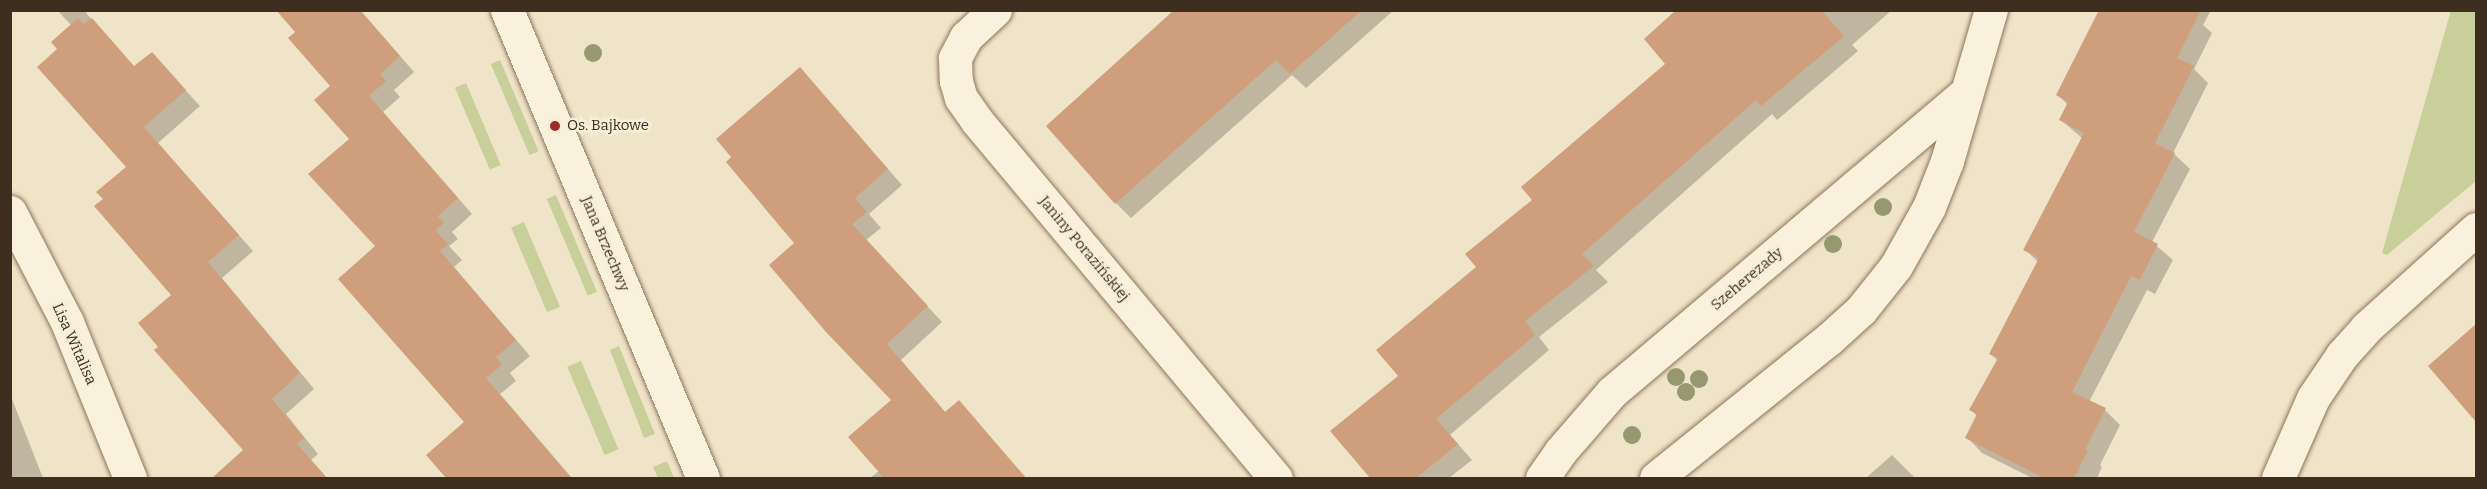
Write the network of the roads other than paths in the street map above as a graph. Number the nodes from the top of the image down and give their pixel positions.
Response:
1 (507, 10) edge
2 (995, 10) edge
3 (1991, 10) edge
4 (1966, 93) junction
5 (10, 212) edge
6 (2476, 229) edge
7 (130, 478) edge
8 (703, 478) edge
9 (1276, 478) edge
10 (1542, 478) edge
11 (1656, 478) edge
12 (2278, 478) edge

1 - 8 street, Jana Brzechwy
2 - 9 street, Janiny Porazińskiej
3 - 4 street
4 - 10 street, Szeherezady
4 - 11 street
5 - 7 street, Lisa Witalisa
6 - 12 street

